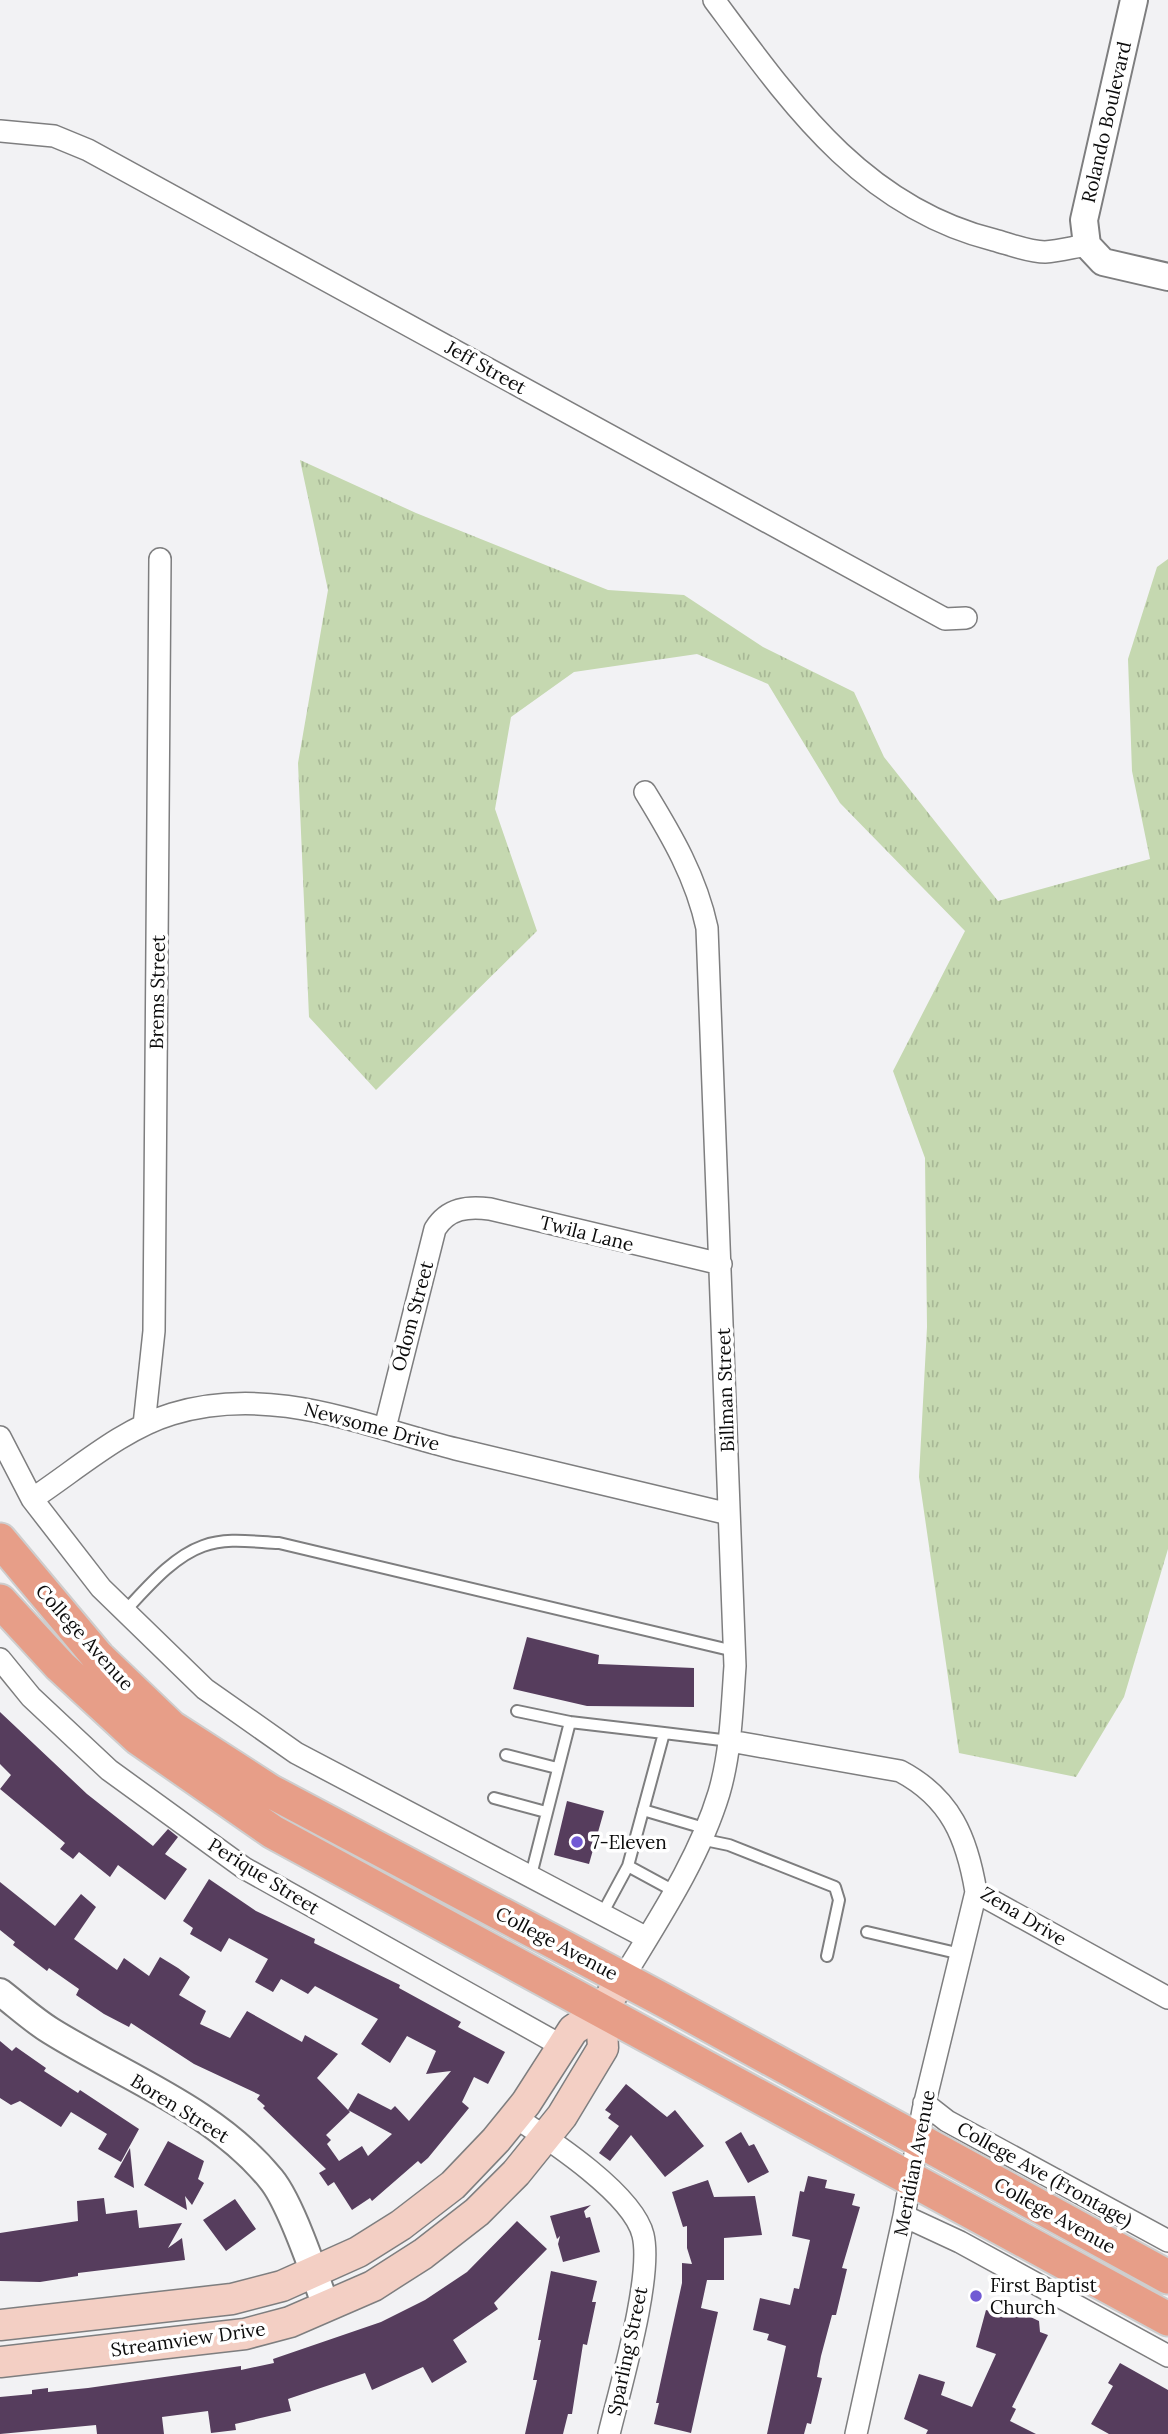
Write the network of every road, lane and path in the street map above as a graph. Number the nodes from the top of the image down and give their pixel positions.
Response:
1 (714, 0) edge
2 (1134, 0) edge
3 (0, 131) edge
4 (1087, 245) junction
5 (1168, 277) edge
6 (160, 559) dead end
7 (966, 618) dead end
8 (645, 792) dead end
9 (452, 1211) joint
10 (722, 1264) junction
11 (144, 1424) junction
12 (385, 1428) junction
13 (0, 1437) edge
14 (32, 1499) junction
15 (729, 1514) junction
16 (0, 1540) edge
17 (0, 1601) edge
18 (124, 1612) junction
19 (734, 1651) junction
20 (0, 1659) edge
21 (517, 1711) dead end
22 (570, 1722) junction
23 (664, 1734) junction
24 (730, 1741) junction
25 (506, 1755) dead end
26 (557, 1768) junction
27 (494, 1798) dead end
28 (643, 1810) junction
29 (547, 1812) junction
30 (702, 1833) junction
31 (628, 1866) junction
32 (530, 1879) junction
33 (674, 1891) junction
34 (976, 1892) junction
35 (601, 1916) junction
36 (867, 1932) dead end
37 (647, 1938) junction
38 (961, 1954) junction
39 (827, 1956) dead end
40 (623, 1978) junction
41 (0, 1992) edge
42 (1168, 1998) edge
43 (601, 2011) junction
44 (562, 2046) junction
45 (924, 2103) junction
46 (515, 2117) junction
47 (545, 2137) junction
48 (917, 2139) junction
49 (909, 2181) junction
50 (904, 2216) junction
51 (1168, 2241) edge
52 (314, 2272) junction
53 (1168, 2277) edge
54 (326, 2307) junction
55 (1168, 2319) edge
56 (0, 2325) edge
57 (1168, 2356) edge
58 (0, 2362) edge
59 (609, 2434) edge
60 (856, 2434) edge

1 - 4 street
2 - 4 street, Rolando Boulevard
3 - 7 street, Jeff Street
4 - 5 street
6 - 11 street, Brems Street
8 - 10 street, Billman Street
9 - 10 street, Twila Lane
9 - 12 street, Odom Street
10 - 15 street, Billman Street
11 - 12 street, Newsome Drive
11 - 14 street, Newsome Drive
12 - 15 street, Newsome Drive
13 - 14 street
14 - 18 street
15 - 19 street, Billman Street
16 - 40 main road, College Avenue
17 - 43 main road, College Avenue
18 - 19 lane
18 - 32 street
19 - 24 street, Billman Street
20 - 44 street, Perique Street
21 - 22 lane
22 - 23 lane
22 - 26 lane
23 - 24 lane
23 - 28 lane
24 - 30 street, Billman Street
24 - 34 street, Zena Drive
25 - 26 lane
26 - 29 lane
27 - 29 lane
28 - 30 lane
28 - 31 lane
29 - 32 lane
30 - 33 street, Billman Street
30 - 39 lane
31 - 33 lane
31 - 35 lane
32 - 35 street
33 - 37 street, Billman Street
34 - 38 street, Meridian Avenue
34 - 42 street, Zena Drive
35 - 37 street
36 - 38 lane
37 - 40 street, Billman Street
38 - 45 street, Meridian Avenue
40 - 43 main road, Streamview Drive
40 - 48 main road, College Avenue
41 - 52 street, Boren Street
43 - 44 main road, Streamview Drive
43 - 47 main road, Streamview Drive
43 - 49 main road, College Avenue
44 - 46 main road, Streamview Drive
45 - 48 street, Meridian Avenue
45 - 51 street, College Ave (Frontage)
46 - 47 street, Sparling Street
46 - 52 main road, Streamview Drive
47 - 54 main road, Streamview Drive
47 - 59 street, Sparling Street
48 - 49 street, Meridian Avenue
48 - 53 main road, College Avenue
49 - 50 street, Meridian Avenue
49 - 55 main road, College Avenue
50 - 57 street
50 - 60 street, Meridian Avenue
52 - 54 street, Boren Street
52 - 56 main road, Streamview Drive
54 - 58 main road, Streamview Drive

